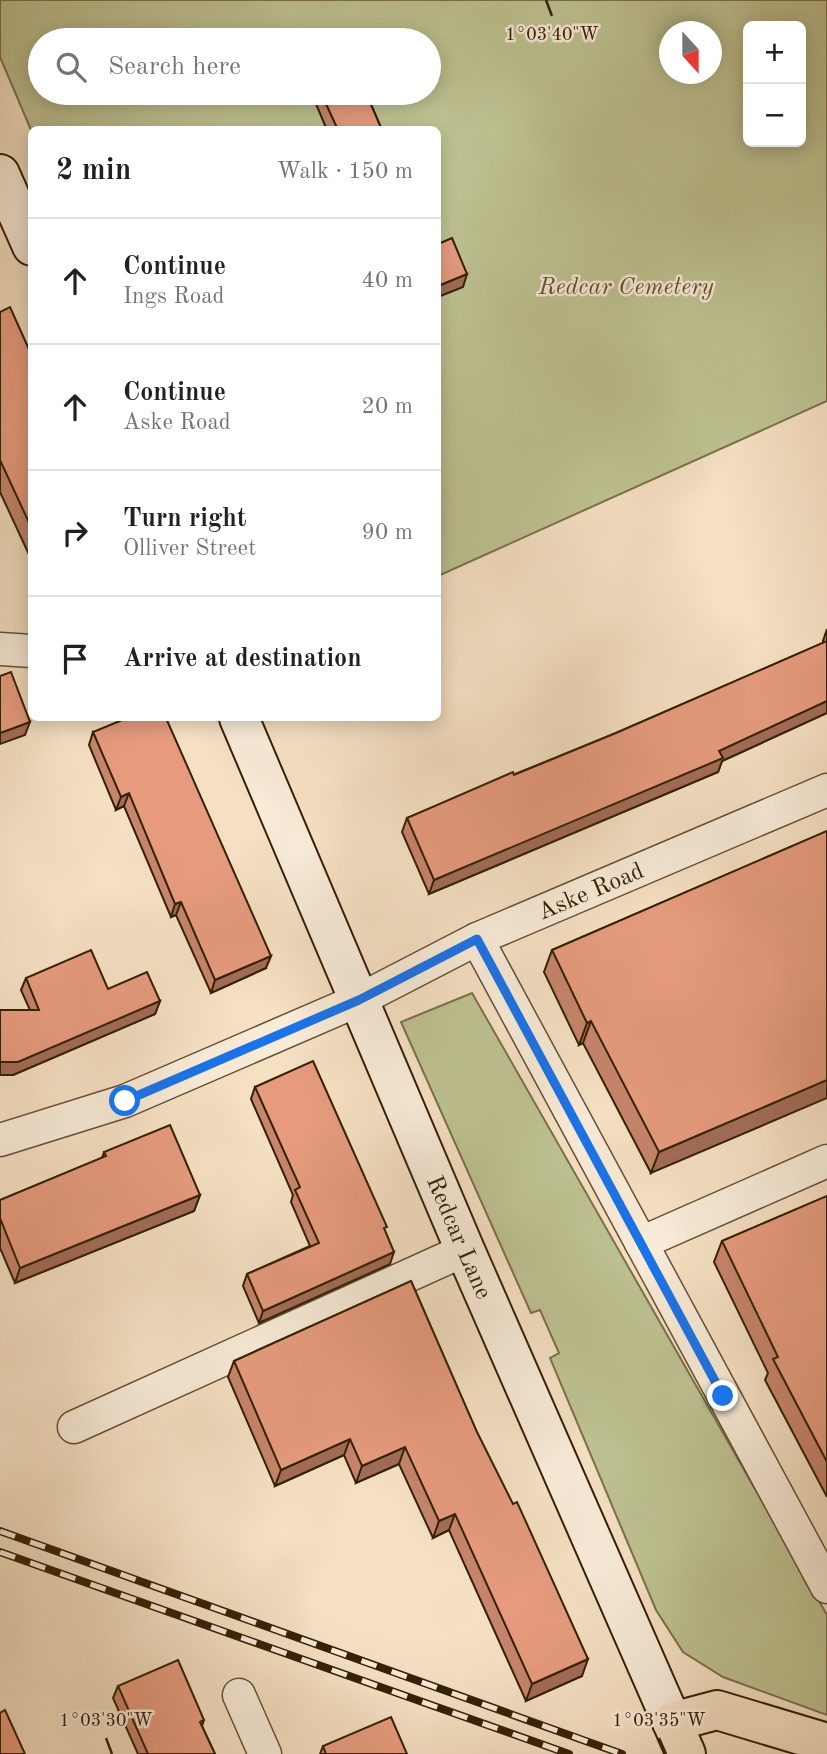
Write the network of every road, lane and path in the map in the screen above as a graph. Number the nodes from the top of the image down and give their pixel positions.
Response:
1 (0, 174) edge
2 (28, 237) edge
3 (0, 649) edge
4 (28, 651) edge
5 (240, 721) edge
6 (827, 790) edge
7 (477, 939) junction
8 (359, 1000) junction
9 (0, 1140) edge
10 (827, 1161) edge
11 (641, 1243) junction
12 (465, 1250) junction
13 (74, 1427) dead end
14 (827, 1587) edge
15 (239, 1695) dead end
16 (679, 1738) edge
17 (827, 1742) edge
18 (265, 1754) edge

1 - 2 main road
3 - 4 street
5 - 8 main road, Redcar Lane
6 - 7 street, Aske Road
7 - 8 street, Aske Road
7 - 11 street
8 - 9 street, Aske Road
8 - 12 main road, Redcar Lane
10 - 11 street
11 - 14 street
12 - 13 street
12 - 16 main road, Redcar Lane
15 - 18 street
16 - 17 main road

